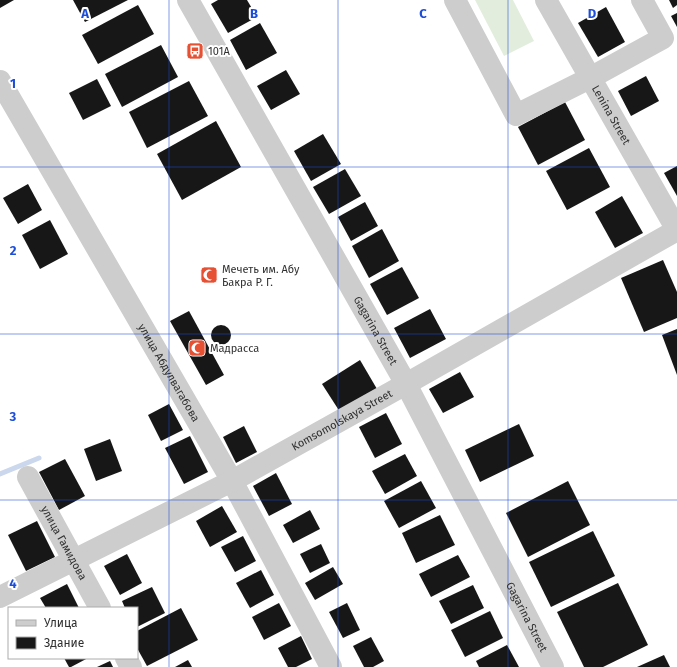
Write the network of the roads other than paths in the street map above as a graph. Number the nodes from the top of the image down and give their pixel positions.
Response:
1 (188, 0) edge
2 (455, 0) edge
3 (546, 0) edge
4 (642, 0) edge
5 (590, 78) junction
6 (0, 81) edge
7 (677, 230) edge
8 (406, 384) junction
9 (28, 477) dead end
10 (232, 481) junction
11 (74, 560) junction
12 (0, 597) edge
13 (99, 607) edge
14 (331, 667) edge
15 (553, 667) edge

1 - 8 street, Gagarina Street
2 - 5 street
3 - 5 street, Lenina Street
4 - 5 street
5 - 7 street, Lenina Street
6 - 10 street, улица Абдулвагабова
7 - 8 street, Komsomolskaya Street
8 - 10 street, Komsomolskaya Street
8 - 15 street, Gagarina Street
9 - 11 street, улица Гамидова
10 - 11 street, Komsomolskaya Street
10 - 14 street, улица Абдулвагабова
11 - 12 street, Komsomolskaya Street
11 - 13 street, улица Гамидова

